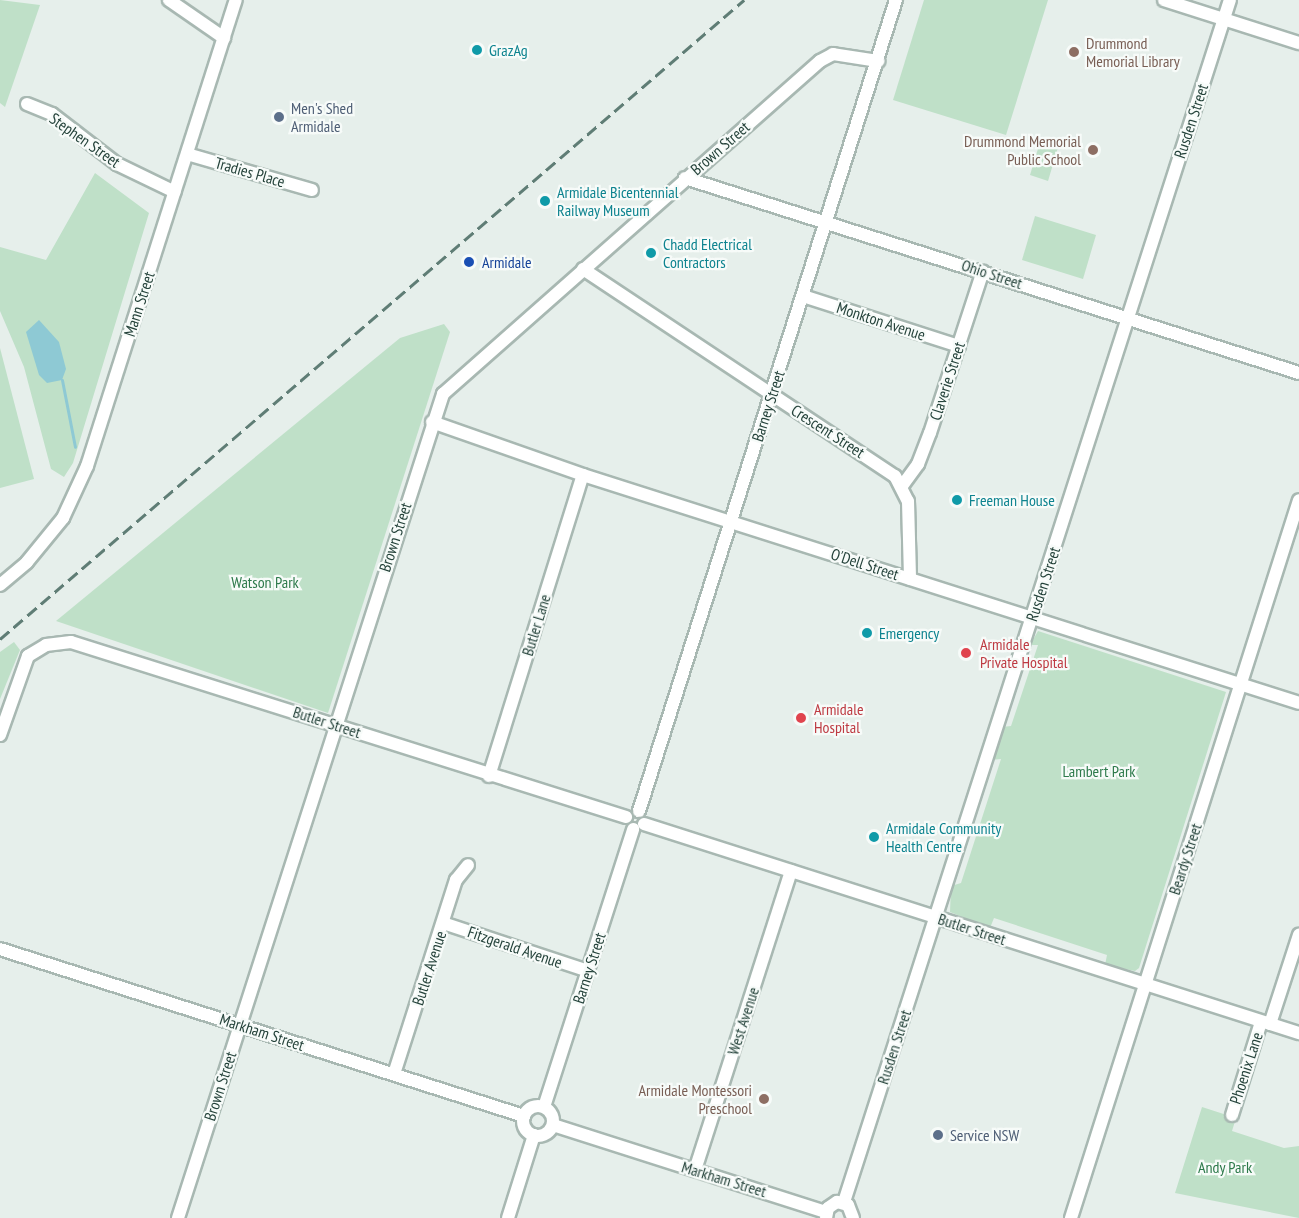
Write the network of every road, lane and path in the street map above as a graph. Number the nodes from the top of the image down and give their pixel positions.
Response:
1 (169, 0) edge
2 (236, 0) edge
3 (896, 0) edge
4 (1164, 0) edge
5 (1230, 0) edge
6 (1224, 19) junction
7 (224, 38) junction
8 (1299, 43) edge
9 (878, 61) junction
10 (27, 104) dead end
11 (187, 154) junction
12 (685, 178) junction
13 (312, 189) dead end
14 (175, 192) junction
15 (827, 222) junction
16 (583, 269) junction
17 (983, 271) junction
18 (803, 296) junction
19 (1128, 318) junction
20 (959, 346) junction
21 (1299, 373) edge
22 (772, 394) junction
23 (432, 422) junction
24 (583, 475) junction
25 (902, 486) junction
26 (1299, 500) edge
27 (731, 522) junction
28 (910, 579) junction
29 (0, 585) edge
30 (1032, 617) junction
31 (1240, 685) junction
32 (1299, 703) edge
33 (336, 725) junction
34 (0, 735) edge
35 (489, 776) junction
36 (639, 811) junction
37 (626, 817) junction
38 (639, 827) junction
39 (468, 865) dead end
40 (791, 871) junction
41 (935, 917) junction
42 (443, 923) junction
43 (1299, 935) edge
44 (0, 949) edge
45 (588, 971) junction
46 (1145, 984) junction
47 (1266, 1023) junction
48 (240, 1025) junction
49 (1299, 1033) edge
50 (394, 1074) junction
51 (544, 1107) junction
52 (1232, 1115) dead end
53 (524, 1116) junction
54 (553, 1125) junction
55 (534, 1135) junction
56 (695, 1170) junction
57 (844, 1202) junction
58 (826, 1215) edge
59 (178, 1218) edge
60 (508, 1218) edge
61 (853, 1218) edge
62 (1071, 1218) edge

1 - 7 street
2 - 7 street, Mann Street
3 - 9 street, Barney Street
4 - 6 street
5 - 6 street, Rusden Street
6 - 8 street
6 - 19 street, Rusden Street
7 - 11 street, Mann Street
9 - 12 street, Brown Street
9 - 15 street, Barney Street
10 - 14 street, Stephen Street
11 - 13 street, Tradies Place
11 - 14 street, Mann Street
12 - 15 street, Ohio Street
12 - 16 street, Brown Street
14 - 29 street, Mann Street
15 - 17 street, Ohio Street
15 - 18 street, Barney Street
16 - 22 street, Crescent Street
16 - 23 street, Brown Street
17 - 19 street, Ohio Street
17 - 20 street, Claverie Street
18 - 20 street, Monkton Avenue
18 - 22 street, Barney Street
19 - 21 street, Ohio Street
19 - 30 street, Rusden Street
20 - 25 street, Claverie Street
22 - 25 street, Crescent Street
22 - 27 street, Barney Street
23 - 24 street, O'Dell Street
23 - 33 street, Brown Street
24 - 27 street, O'Dell Street
24 - 35 street, Butler Lane
25 - 28 street
26 - 31 street, Beardy Street
27 - 28 street, O'Dell Street
27 - 36 street, Barney Street
28 - 30 street, O'Dell Street
30 - 31 street, O'Dell Street
30 - 41 street, Rusden Street
31 - 32 street, O'Dell Street
31 - 46 street, Beardy Street
33 - 34 street, Butler Street
33 - 35 street, Butler Street
33 - 48 street, Brown Street
35 - 37 street, Butler Street
36 - 37 street
36 - 38 street
37 - 38 street
38 - 40 street, Butler Street
38 - 45 street, Barney Street
39 - 42 street, Butler Avenue
40 - 41 street, Butler Street
40 - 56 street, West Avenue
41 - 46 street, Butler Street
41 - 57 street, Rusden Street
42 - 45 street, Fitzgerald Avenue
42 - 50 street, Butler Avenue
43 - 47 street, Phoenix Lane
44 - 48 street, Markham Street
45 - 51 street, Barney Street
46 - 47 street, Butler Street
46 - 62 street, Beardy Street
47 - 49 street, Butler Street
47 - 52 street, Phoenix Lane
48 - 50 street, Markham Street
48 - 59 street, Brown Street
50 - 53 street, Markham Street
51 - 53 street
51 - 54 street
53 - 55 street
54 - 55 street
54 - 56 street, Markham Street
55 - 60 street
56 - 58 street, Markham Street
57 - 58 street
57 - 61 street

